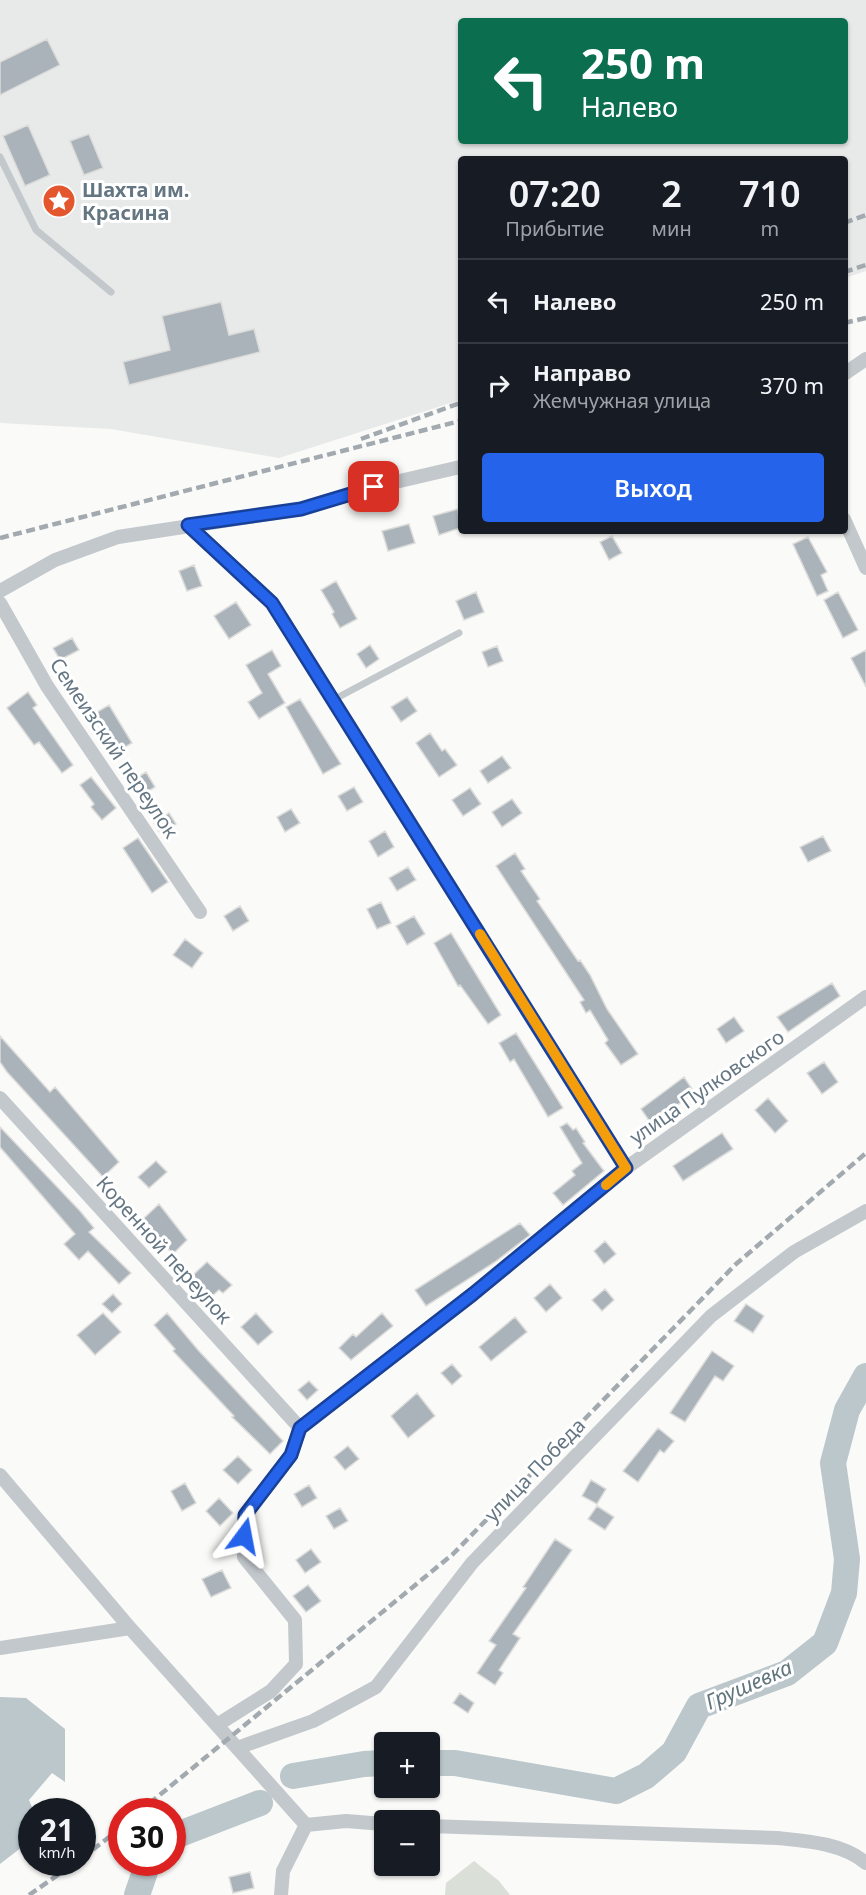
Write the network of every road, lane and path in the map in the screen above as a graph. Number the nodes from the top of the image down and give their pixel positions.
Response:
1 (0, 158) edge
2 (111, 292) dead end
3 (866, 359) edge
4 (848, 371) edge
5 (458, 467) edge
6 (188, 525) junction
7 (848, 528) edge
8 (866, 568) edge
9 (0, 591) edge
10 (0, 603) edge
11 (459, 633) dead end
12 (333, 700) junction
13 (200, 912) dead end
14 (866, 997) edge
15 (0, 1098) edge
16 (626, 1168) junction
17 (866, 1211) edge
18 (300, 1428) junction
19 (0, 1475) edge
20 (130, 1628) junction
21 (0, 1648) edge
22 (217, 1725) junction
23 (237, 1748) junction
24 (374, 1823) edge
25 (306, 1826) junction
26 (440, 1826) edge
27 (866, 1863) edge
28 (281, 1895) edge

1 - 2 lane
3 - 4 street
5 - 6 street
6 - 9 street
6 - 12 street
7 - 8 street
10 - 13 street, Семеизский переулок
11 - 12 lane
12 - 16 street
14 - 16 street, улица Пулковского
15 - 18 street, Коренной переулок
16 - 18 street, улица Пулковского
17 - 23 street, улица Победа
18 - 22 street
19 - 20 street
20 - 21 street
20 - 22 street
22 - 23 street
23 - 25 street
24 - 25 street
25 - 28 street
26 - 27 street

